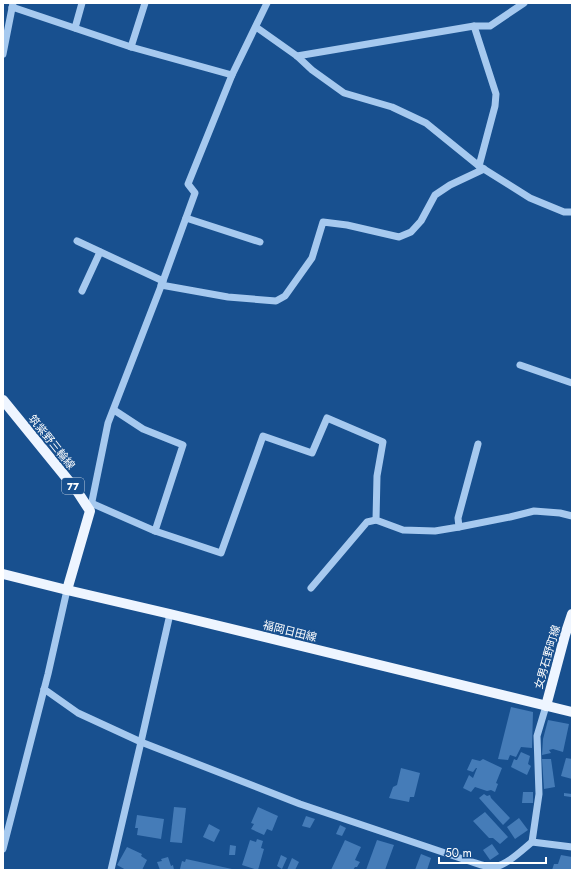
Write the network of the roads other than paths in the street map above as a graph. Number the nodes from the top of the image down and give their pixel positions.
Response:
1 (82, 3) edge
2 (145, 3) edge
3 (268, 3) edge
4 (522, 4) edge
5 (12, 5) edge
6 (474, 26) junction
7 (256, 27) junction
8 (74, 28) junction
9 (131, 47) junction
10 (3, 54) edge
11 (297, 56) junction
12 (232, 75) junction
13 (481, 168) junction
14 (572, 212) edge
15 (186, 218) junction
16 (77, 241) dead end
17 (260, 242) dead end
18 (100, 252) junction
19 (162, 283) junction
20 (82, 291) dead end
21 (520, 365) dead end
22 (572, 383) edge
23 (3, 400) edge
24 (114, 410) junction
25 (478, 444) dead end
26 (91, 507) junction
27 (572, 516) edge
28 (376, 520) junction
29 (460, 527) junction
30 (155, 531) junction
31 (3, 574) edge
32 (310, 588) dead end
33 (67, 590) junction
34 (170, 614) junction
35 (572, 614) edge
36 (44, 690) junction
37 (546, 706) junction
38 (572, 712) edge
39 (141, 742) junction
40 (532, 842) junction
41 (572, 847) edge
42 (3, 849) edge
43 (493, 868) edge
44 (111, 870) edge

1 - 8 street
2 - 9 street
3 - 7 street
4 - 6 street
5 - 8 street
5 - 10 street
6 - 11 street
6 - 13 street
7 - 11 street
7 - 12 street
8 - 9 street
9 - 12 street
11 - 13 street
12 - 15 street
13 - 14 street
13 - 19 street
15 - 17 street
15 - 19 street
16 - 18 street
18 - 19 street
18 - 20 street
19 - 24 street
21 - 22 street
23 - 26 main road, 筑紫野三輪線 / 77
24 - 26 street
24 - 30 street
25 - 29 street
26 - 30 street
26 - 33 main road
27 - 29 street
28 - 29 street
28 - 30 street
28 - 32 street
31 - 33 main road, 福岡日田線
33 - 34 main road, 福岡日田線
33 - 36 street
34 - 37 main road, 福岡日田線
34 - 39 street
35 - 37 main road, 女男石野町線
36 - 39 street
36 - 42 street
37 - 38 main road, 福岡日田線
37 - 40 street
39 - 43 street
39 - 44 street
40 - 41 street
40 - 43 street

